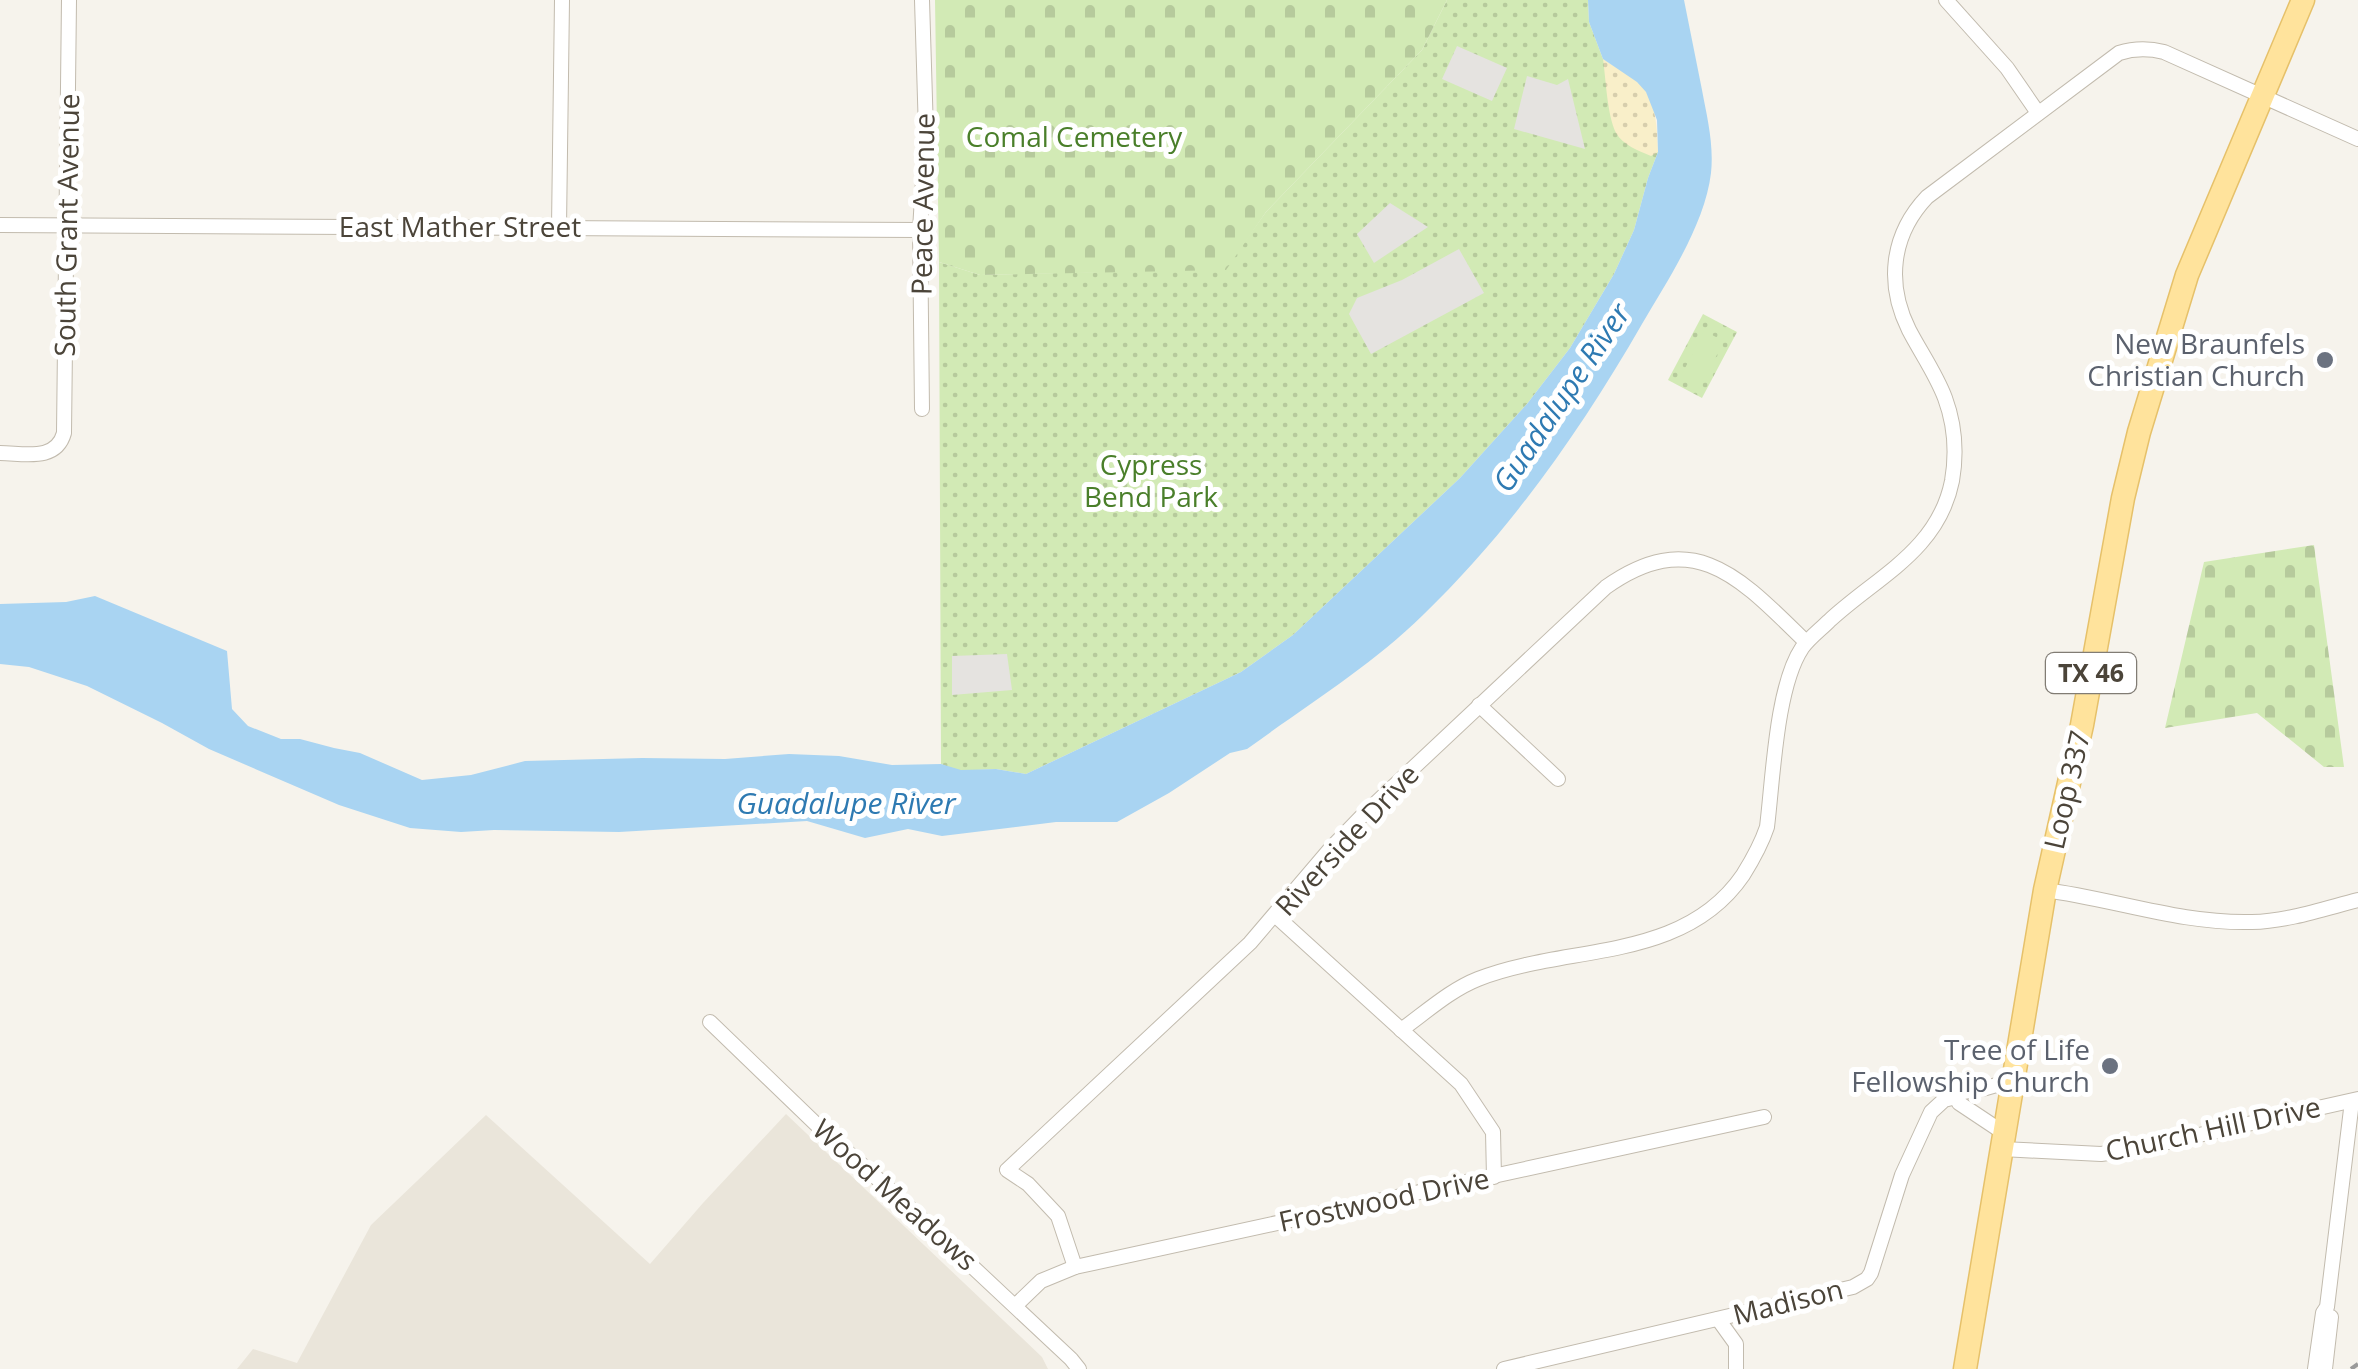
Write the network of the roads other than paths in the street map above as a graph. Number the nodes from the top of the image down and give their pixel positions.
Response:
1 (69, 0) edge
2 (562, 0) edge
3 (922, 0) edge
4 (1946, 0) edge
5 (2303, 0) edge
6 (2261, 96) junction
7 (2038, 114) junction
8 (2358, 139) edge
9 (0, 225) edge
10 (67, 227) junction
11 (559, 228) junction
12 (920, 230) junction
13 (922, 409) dead end
14 (0, 453) edge
15 (1806, 642) junction
16 (1479, 705) junction
17 (1558, 779) dead end
18 (2045, 890) junction
19 (2358, 900) edge
20 (1276, 916) junction
21 (710, 1022) dead end
22 (1401, 1030) junction
23 (2014, 1080) junction
24 (1956, 1098) junction
25 (2355, 1100) edge
26 (1764, 1117) dead end
27 (2003, 1141) junction
28 (1494, 1176) junction
29 (1075, 1267) junction
30 (1015, 1306) junction
31 (2328, 1307) junction
32 (1718, 1319) junction
33 (1079, 1369) edge
34 (1504, 1369) edge
35 (1736, 1369) edge
36 (1965, 1369) edge
37 (2315, 1369) edge
38 (2325, 1369) edge

1 - 10 street, South Grant Avenue
2 - 11 street
3 - 12 street, Peace Avenue
4 - 7 street
5 - 6 main road, Loop 337 / TX 46
6 - 7 street
6 - 8 street
6 - 18 main road, Loop 337 / TX 46
7 - 15 street
9 - 10 street, East Mather Street
10 - 11 street, East Mather Street
10 - 14 street, South Grant Avenue
11 - 12 street, East Mather Street
12 - 13 street, Peace Avenue
15 - 16 street, Riverside Drive
15 - 22 street
16 - 17 street
16 - 20 street, Riverside Drive
18 - 19 street
18 - 23 main road, Loop 337 / TX 46
20 - 22 street
20 - 29 street, Riverside Drive
21 - 30 street, Wood Meadows
22 - 28 street
23 - 24 street, Madison
23 - 27 main road, Loop 337 / TX 46
24 - 27 street
24 - 32 street, Madison
25 - 27 street, Church Hill Drive
25 - 31 street
26 - 28 street, Frostwood Drive
27 - 36 main road, Loop 337 / TX 46
28 - 29 street, Frostwood Drive
29 - 30 street, Frostwood Drive
30 - 33 street, Wood Meadows
31 - 37 street
31 - 38 street
32 - 34 street, Madison
32 - 35 street

